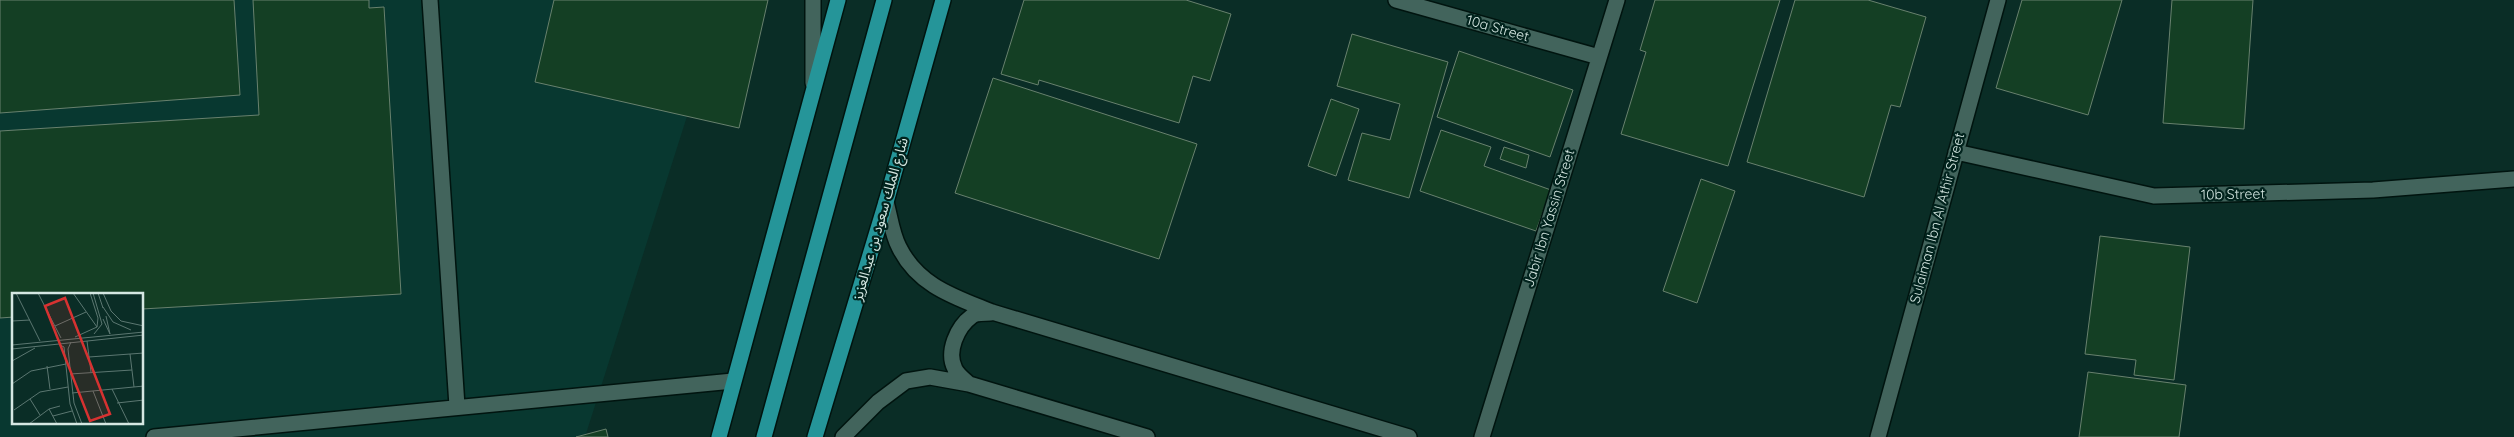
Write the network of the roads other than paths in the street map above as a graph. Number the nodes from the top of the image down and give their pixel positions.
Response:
1 (430, 0) edge
2 (812, 0) edge
3 (838, 0) edge
4 (884, 0) edge
5 (943, 0) edge
6 (1396, 0) edge
7 (1617, 0) edge
8 (1998, 0) edge
9 (1599, 57) junction
10 (813, 96) junction
11 (1956, 152) junction
12 (2514, 179) edge
13 (886, 202) junction
14 (992, 312) junction
15 (733, 381) junction
16 (969, 384) junction
17 (457, 406) junction
18 (154, 437) edge
19 (719, 437) edge
20 (764, 437) edge
21 (815, 437) edge
22 (843, 437) edge
23 (1147, 437) edge
24 (1409, 437) edge
25 (1482, 437) edge
26 (1878, 437) edge

1 - 17 street
2 - 10 street
3 - 10 main road
4 - 20 main road
5 - 13 main road, شارع الملك سعود بن عبدالعزيز
6 - 9 street, 10a Street
7 - 9 street, Jabir Ibn Yassin Street
8 - 11 street, Sulaiman Ibn Al Athir Street
9 - 25 street, Jabir Ibn Yassin Street
10 - 15 main road
11 - 12 street, 10b Street
11 - 26 street, Sulaiman Ibn Al Athir Street
13 - 14 street
13 - 21 main road, شارع الملك سعود بن عبدالعزيز
14 - 16 street
14 - 24 street
15 - 17 street
15 - 19 main road
16 - 22 street
16 - 23 street
17 - 18 street

